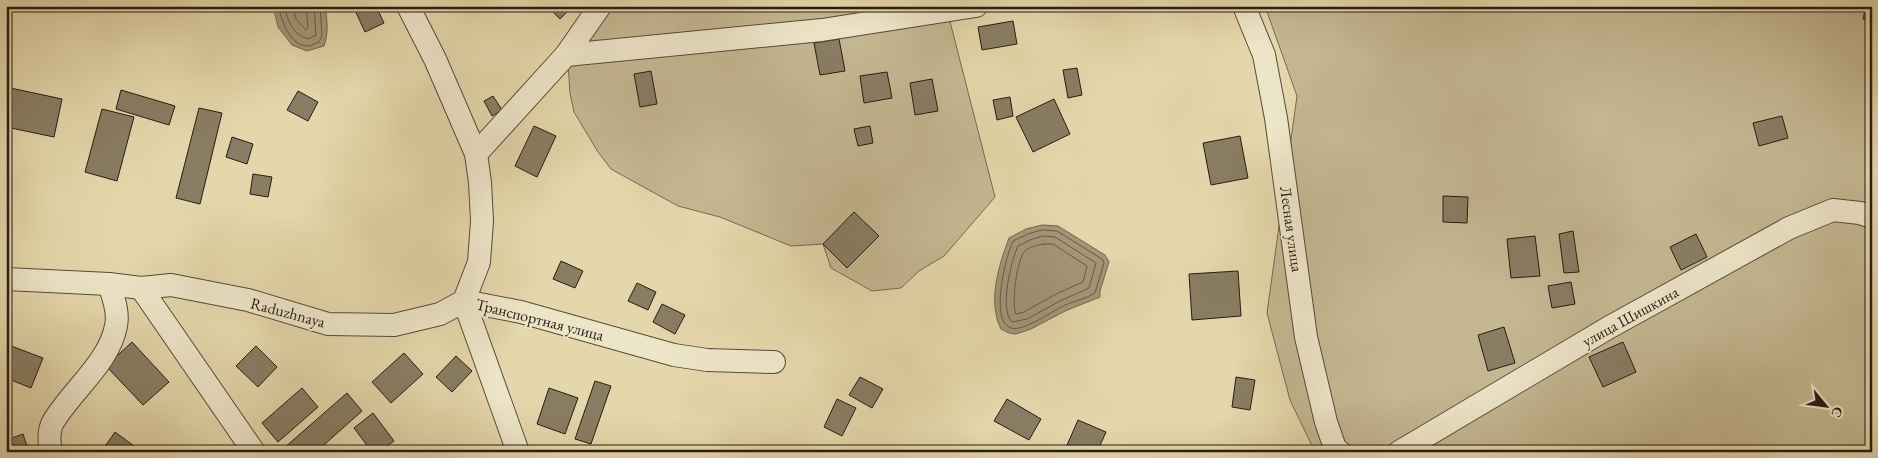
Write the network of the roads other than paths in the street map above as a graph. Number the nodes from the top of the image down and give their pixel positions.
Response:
1 (408, 6) edge
2 (600, 6) edge
3 (976, 6) edge
4 (1244, 6) edge
5 (566, 55) junction
6 (476, 154) junction
7 (1872, 217) edge
8 (6, 279) edge
9 (109, 284) junction
10 (141, 288) junction
11 (464, 301) junction
12 (774, 362) dead end
13 (52, 452) edge
14 (254, 452) edge
15 (518, 452) edge
16 (1340, 452) edge
17 (1399, 452) edge

1 - 6 street
2 - 5 street
3 - 5 street
4 - 16 street, Лесная улица
5 - 6 street
6 - 11 street
7 - 17 street, улица Шишкина
8 - 9 street, Raduzhnaya
9 - 10 street, Raduzhnaya
9 - 13 street
10 - 11 street, Raduzhnaya
10 - 14 street
11 - 12 street, Транспортная улица
11 - 15 street, Транспортная улица

